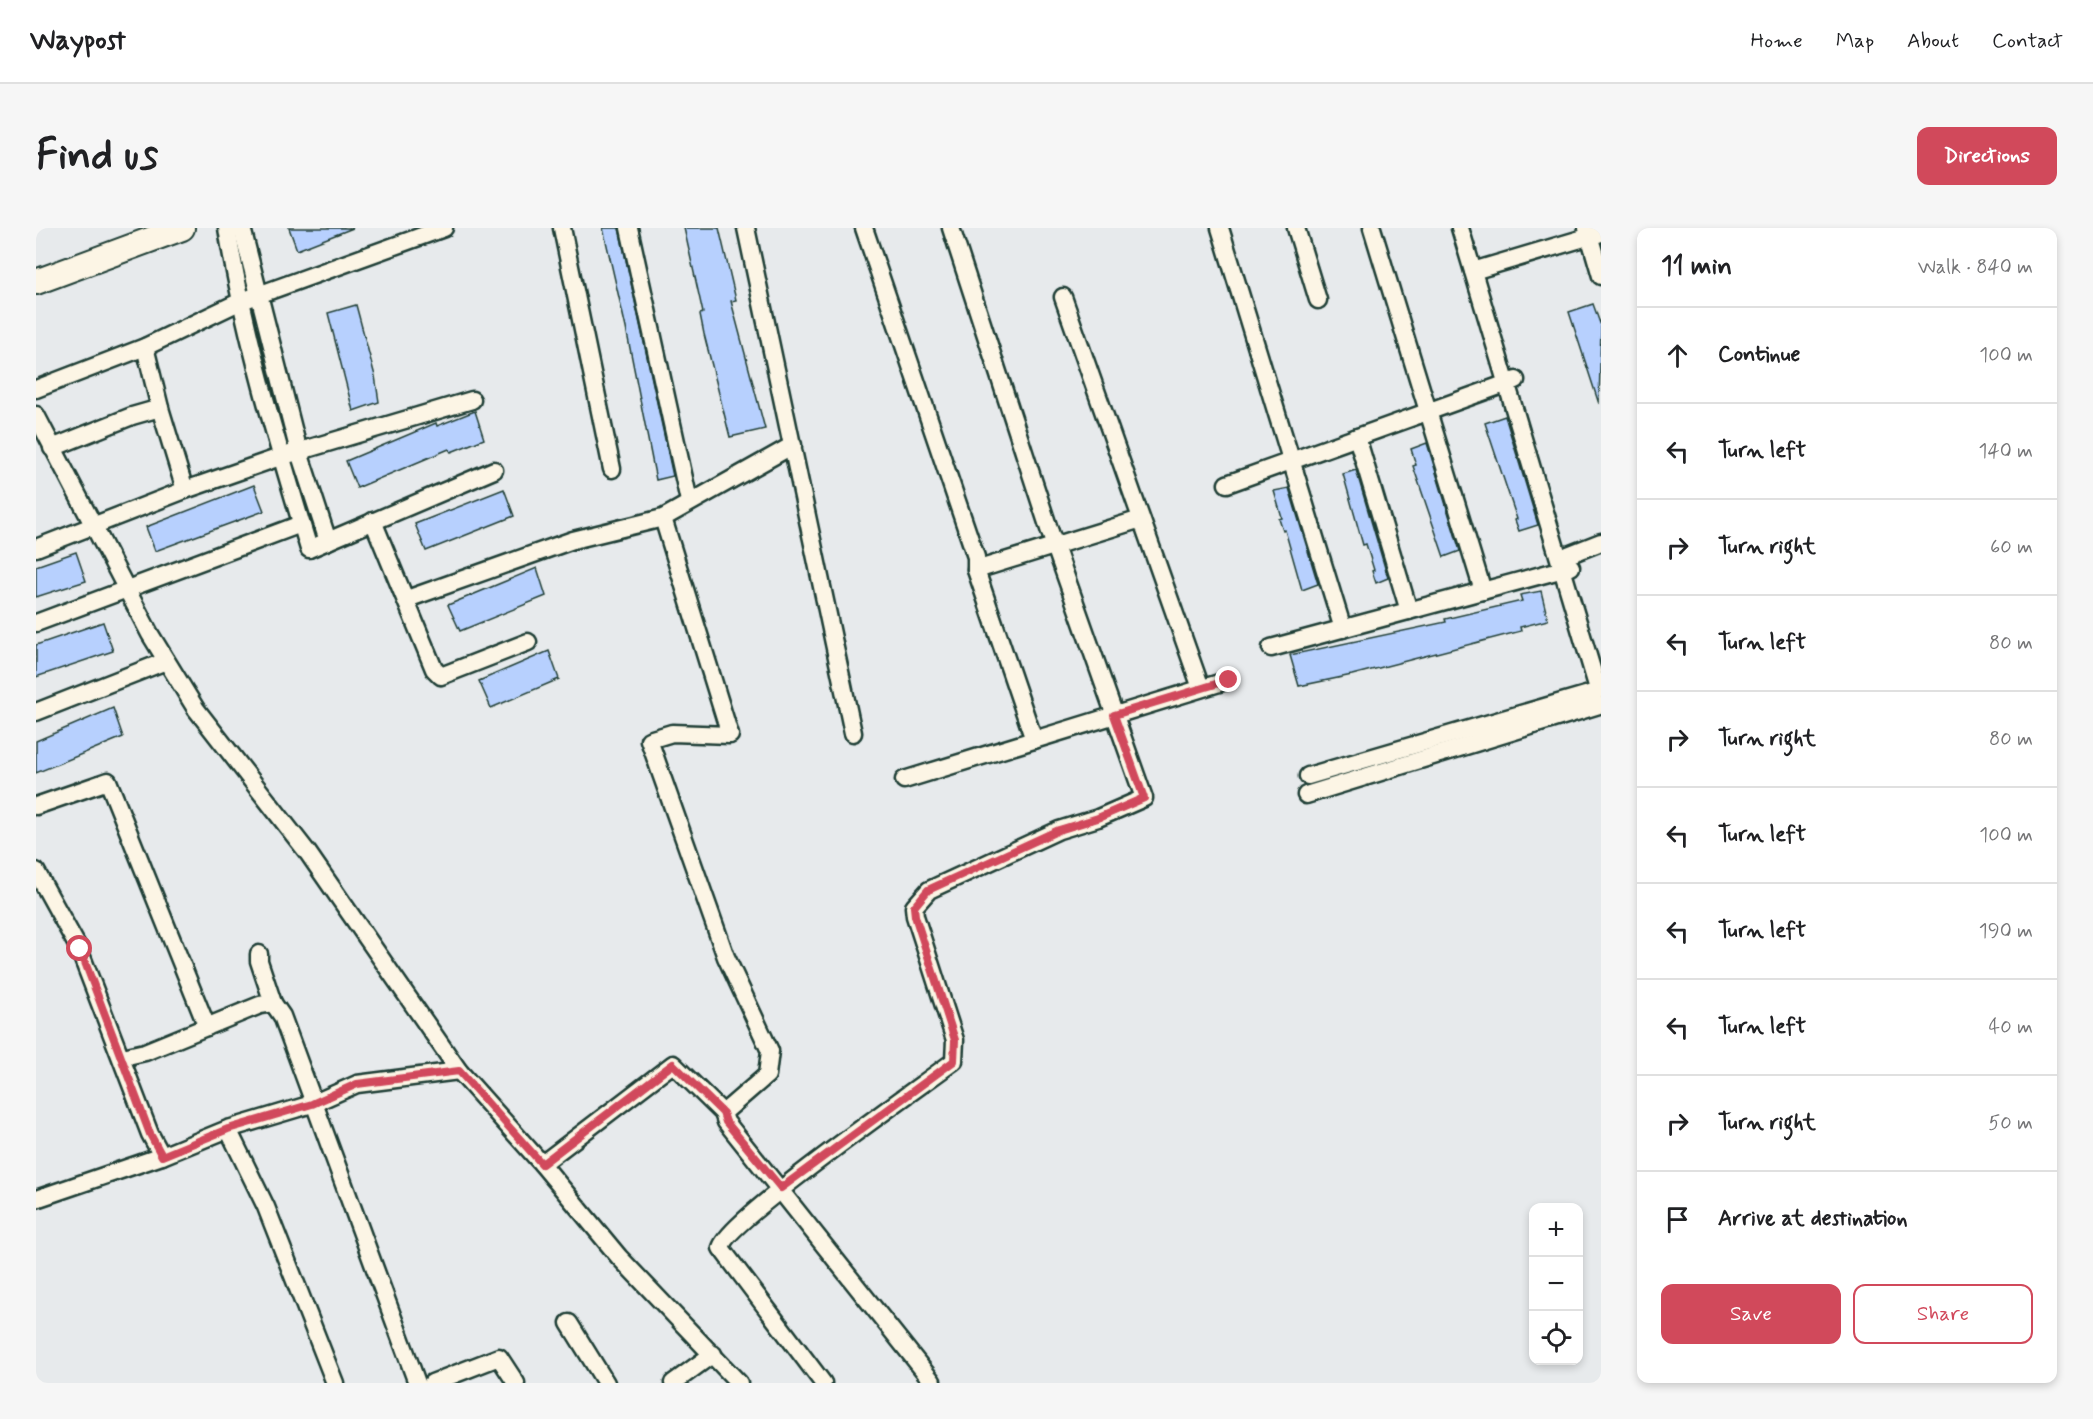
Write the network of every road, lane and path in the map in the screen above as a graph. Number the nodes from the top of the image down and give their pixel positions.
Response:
1 (138, 228) edge
2 (182, 228) edge
3 (227, 228) edge
4 (242, 228) edge
5 (444, 228) edge
6 (562, 228) edge
7 (628, 228) edge
8 (746, 228) edge
9 (864, 228) edge
10 (951, 228) edge
11 (1220, 228) edge
12 (1296, 228) edge
13 (1372, 228) edge
14 (1460, 228) edge
15 (1471, 228) edge
16 (1592, 232) edge
17 (36, 266) edge
18 (1478, 269) junction
19 (1601, 276) edge
20 (36, 282) edge
21 (258, 296) junction
22 (1063, 297) dead end
23 (1318, 300) dead end
24 (239, 302) junction
25 (145, 347) junction
26 (1511, 382) junction
27 (36, 388) edge
28 (472, 400) dead end
29 (159, 408) junction
30 (1427, 412) junction
31 (36, 415) edge
32 (1357, 437) junction
33 (793, 445) junction
34 (52, 448) junction
35 (299, 452) junction
36 (280, 457) junction
37 (1292, 460) junction
38 (612, 469) dead end
39 (494, 470) dead end
40 (1227, 484) dead end
41 (185, 490) junction
42 (689, 501) junction
43 (663, 518) junction
44 (1141, 519) junction
45 (373, 521) junction
46 (301, 524) junction
47 (94, 528) junction
48 (328, 541) junction
49 (1601, 542) edge
50 (1055, 546) junction
51 (36, 548) edge
52 (1568, 564) junction
53 (976, 570) junction
54 (127, 587) junction
55 (1483, 591) junction
56 (407, 599) junction
57 (1409, 611) junction
58 (36, 623) edge
59 (1342, 629) junction
60 (528, 642) dead end
61 (1271, 648) dead end
62 (166, 661) junction
63 (1601, 664) edge
64 (1229, 680) dead end
65 (1201, 688) junction
66 (1599, 696) edge
67 (36, 712) edge
68 (1114, 715) junction
69 (853, 733) dead end
70 (1034, 740) junction
71 (1308, 776) dead end
72 (904, 780) dead end
73 (1306, 795) dead end
74 (36, 806) edge
75 (36, 871) edge
76 (260, 954) dead end
77 (273, 1003) junction
78 (207, 1027) junction
79 (123, 1057) junction
80 (459, 1071) junction
81 (312, 1104) junction
82 (723, 1113) junction
83 (228, 1129) junction
84 (162, 1156) junction
85 (542, 1164) junction
86 (781, 1188) junction
87 (36, 1199) edge
88 (569, 1323) dead end
89 (713, 1354) junction
90 (335, 1383) edge
91 (417, 1383) edge
92 (432, 1383) edge
93 (516, 1383) edge
94 (606, 1383) edge
95 (673, 1383) edge
96 (739, 1383) edge
97 (823, 1383) edge
98 (930, 1383) edge

1 - 17 street
2 - 20 street
3 - 24 street
4 - 21 street
5 - 21 street
6 - 38 street
7 - 42 street
8 - 33 street
9 - 53 street
10 - 50 street
11 - 37 street
12 - 23 street
13 - 30 street
14 - 18 street
15 - 18 street
16 - 18 street
16 - 19 street
18 - 26 street
21 - 24 street
21 - 35 street
22 - 44 street
24 - 25 street
24 - 36 street
25 - 27 street
25 - 29 street
26 - 30 street
26 - 52 street
28 - 35 street
29 - 34 street
29 - 41 street
30 - 32 street
30 - 55 street
31 - 34 street
32 - 37 street
32 - 57 street
33 - 42 street
33 - 69 street
34 - 47 street
35 - 36 street
35 - 48 street
36 - 41 street
36 - 46 street
37 - 40 street
37 - 59 street
39 - 45 street
41 - 47 street
42 - 43 street
43 - 56 street
43 - 82 street
44 - 50 street
44 - 65 street
45 - 48 street
45 - 56 street
46 - 48 street
46 - 54 street
47 - 51 street
47 - 54 street
49 - 52 street
50 - 53 street
50 - 68 street
52 - 55 street
52 - 63 street
52 - 66 street
53 - 70 street
54 - 58 street
54 - 62 street
55 - 57 street
56 - 60 street
57 - 59 street
59 - 61 street
62 - 67 street
62 - 80 street
64 - 65 street
65 - 68 street
66 - 71 street
66 - 73 street
68 - 70 street
68 - 86 street
70 - 72 street
74 - 78 street
75 - 79 street
76 - 77 street
77 - 78 street
77 - 81 street
78 - 79 street
79 - 84 street
80 - 81 street
80 - 85 street
81 - 83 street
81 - 91 street
82 - 85 street
82 - 86 street
83 - 84 street
83 - 90 street
84 - 87 street
85 - 89 street
86 - 97 street
86 - 98 street
88 - 94 street
89 - 95 street
89 - 96 street
92 - 93 street

